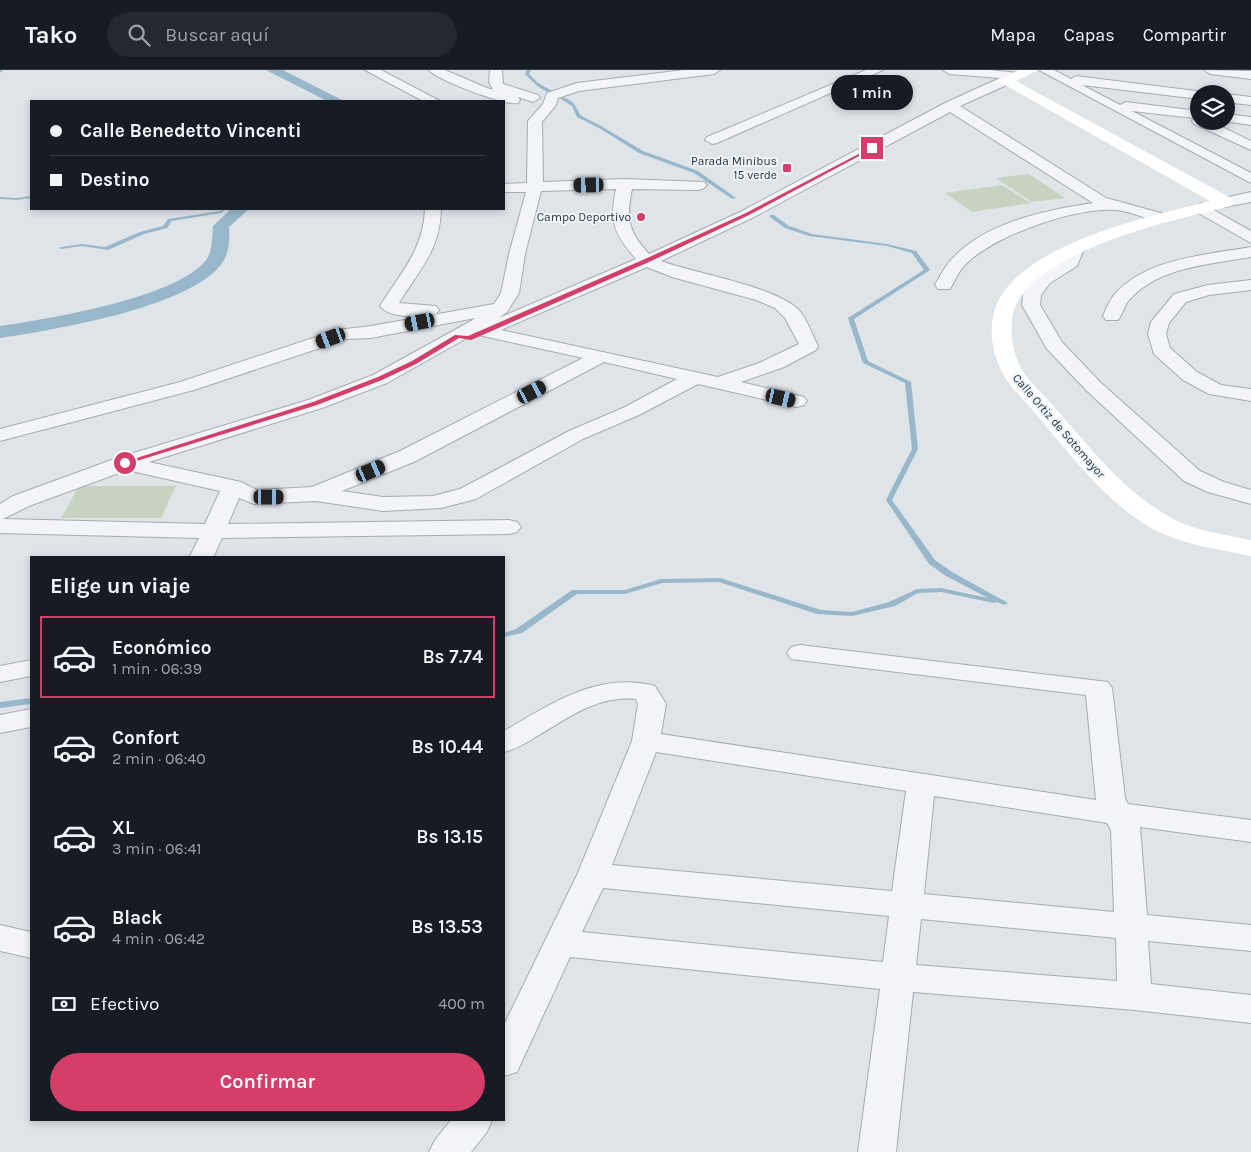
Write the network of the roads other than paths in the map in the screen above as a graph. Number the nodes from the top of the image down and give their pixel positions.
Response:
1 (371, 70) edge
2 (435, 70) edge
3 (496, 70) edge
4 (714, 70) edge
5 (877, 70) edge
6 (949, 70) edge
7 (1031, 70) edge
8 (1045, 70) edge
9 (1210, 70) edge
10 (685, 71) edge
11 (1251, 75) edge
12 (591, 77) edge
13 (1061, 78) junction
14 (1011, 79) junction
15 (1190, 94) edge
16 (552, 96) junction
17 (533, 98) junction
18 (1235, 99) edge
19 (431, 100) edge
20 (513, 100) junction
21 (505, 101) edge
22 (1251, 101) edge
23 (1111, 104) junction
24 (950, 106) junction
25 (1182, 113) junction
26 (1190, 114) edge
27 (1190, 117) edge
28 (1235, 119) edge
29 (1251, 121) edge
30 (1218, 130) edge
31 (712, 140) dead end
32 (1251, 146) edge
33 (1251, 178) edge
34 (625, 184) junction
35 (698, 185) dead end
36 (535, 186) junction
37 (505, 188) edge
38 (1251, 197) edge
39 (1225, 202) junction
40 (1113, 206) junction
41 (1201, 208) junction
42 (433, 210) edge
43 (1162, 218) junction
44 (1251, 238) edge
45 (1076, 249) junction
46 (1251, 252) edge
47 (647, 261) junction
48 (944, 285) dead end
49 (1251, 285) edge
50 (501, 308) junction
51 (1112, 316) dead end
52 (482, 332) junction
53 (458, 336) junction
54 (602, 356) junction
55 (694, 378) junction
56 (718, 383) junction
57 (1216, 390) junction
58 (1251, 395) edge
59 (797, 402) dead end
60 (1251, 412) edge
61 (0, 435) edge
62 (125, 463) junction
63 (233, 487) junction
64 (316, 494) junction
65 (1251, 497) edge
66 (0, 513) edge
67 (0, 526) edge
68 (510, 527) dead end
69 (212, 531) junction
70 (1251, 548) edge
71 (202, 556) edge
72 (800, 653) dead end
73 (30, 668) edge
74 (0, 674) edge
75 (30, 718) edge
76 (0, 724) edge
77 (646, 741) junction
78 (505, 742) edge
79 (921, 784) junction
80 (1119, 814) junction
81 (1251, 832) edge
82 (593, 875) junction
83 (907, 905) junction
84 (1131, 926) junction
85 (0, 938) edge
86 (1251, 938) edge
87 (561, 943) junction
88 (30, 945) edge
89 (898, 977) junction
90 (1135, 996) junction
91 (1251, 1009) edge
92 (507, 1049) edge
93 (473, 1121) edge
94 (448, 1152) edge
95 (878, 1152) edge

1 - 19 street
2 - 20 street
3 - 17 street
4 - 10 street
5 - 31 street
6 - 14 street
7 - 14 street
8 - 13 street
9 - 11 street
10 - 12 street
12 - 16 street
13 - 15 street
13 - 23 street
14 - 24 street
14 - 39 street
16 - 17 street
16 - 36 street
17 - 20 street
18 - 22 street
20 - 21 street
23 - 25 street
23 - 33 street
24 - 40 street
24 - 47 street
25 - 26 street
25 - 27 street
28 - 29 street
30 - 32 street
34 - 35 street
34 - 36 street
34 - 47 street
36 - 37 street
36 - 50 street
38 - 39 street, Calle Ortiz de Sotomayor
39 - 41 street, Calle Ortiz de Sotomayor
40 - 43 street
40 - 48 street
41 - 43 street, Calle Ortiz de Sotomayor
41 - 44 street
42 - 50 street
43 - 45 street, Calle Ortiz de Sotomayor
45 - 65 street
45 - 70 street, Calle Ortiz de Sotomayor
46 - 51 street
47 - 52 street
47 - 56 street
49 - 57 street
50 - 53 street
50 - 61 street
52 - 53 street
52 - 54 street
53 - 62 street
54 - 55 street
54 - 64 street
55 - 56 street
55 - 64 street
56 - 59 street
57 - 58 street
57 - 60 street
62 - 63 street
62 - 66 street
63 - 64 street
63 - 69 street
67 - 69 street
68 - 69 street
69 - 71 street
72 - 80 street
73 - 74 street
75 - 76 street
77 - 78 street
77 - 79 street
77 - 82 street
79 - 80 street
79 - 83 street
80 - 81 street
80 - 84 street
82 - 83 street
82 - 87 street
83 - 84 street
83 - 89 street
84 - 86 street
84 - 90 street
85 - 88 street
87 - 89 street
87 - 92 street
89 - 90 street
89 - 95 street
90 - 91 street
93 - 94 street

